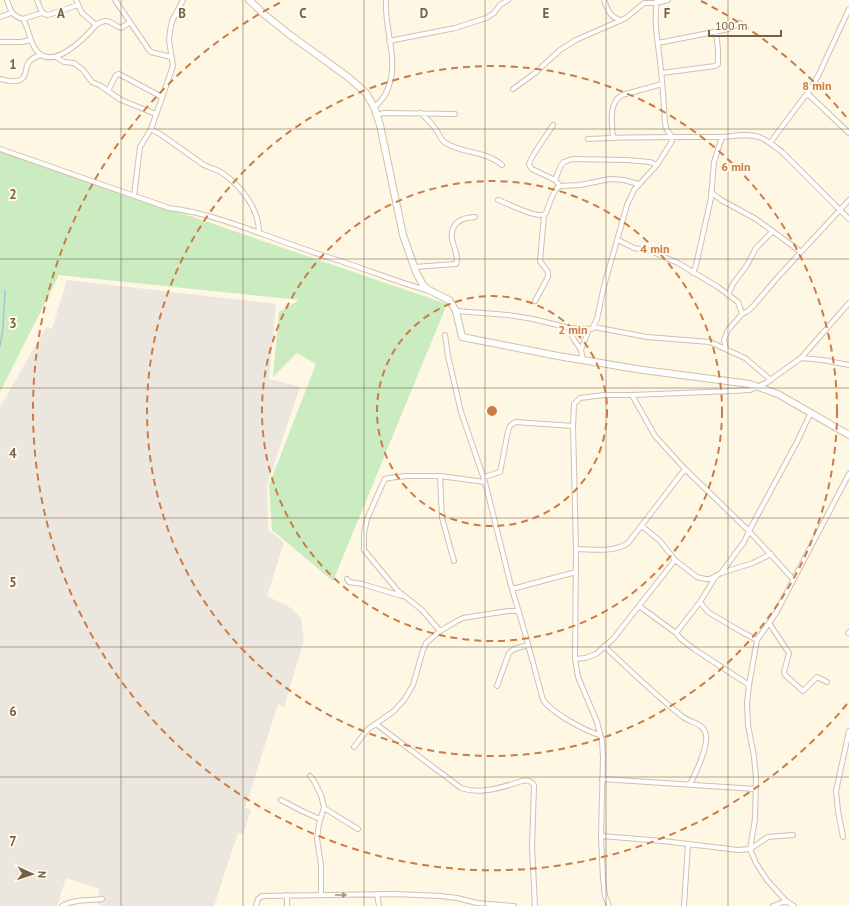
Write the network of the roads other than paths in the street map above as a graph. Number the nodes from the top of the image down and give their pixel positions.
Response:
1 (7, 0) edge
2 (37, 0) edge
3 (76, 0) edge
4 (115, 0) edge
5 (183, 0) edge
6 (249, 0) edge
7 (386, 0) edge
8 (508, 0) edge
9 (604, 0) edge
10 (668, 0) edge
11 (657, 1) edge
12 (78, 5) junction
13 (849, 9) edge
14 (42, 12) junction
15 (11, 13) junction
16 (0, 17) edge
17 (23, 19) junction
18 (620, 20) junction
19 (130, 22) junction
20 (740, 23) dead end
21 (96, 25) junction
22 (716, 32) junction
23 (31, 40) junction
24 (389, 41) junction
25 (0, 42) edge
26 (658, 43) junction
27 (41, 55) junction
28 (56, 57) junction
29 (171, 57) junction
30 (662, 73) junction
31 (0, 79) edge
32 (662, 84) junction
33 (513, 89) dead end
34 (108, 91) junction
35 (807, 93) junction
36 (162, 97) junction
37 (374, 108) junction
38 (420, 113) junction
39 (156, 114) junction
40 (455, 114) dead end
41 (377, 115) junction
42 (553, 125) dead end
43 (151, 129) junction
44 (849, 133) edge
45 (672, 137) junction
46 (722, 137) junction
47 (613, 138) junction
48 (588, 139) dead end
49 (770, 142) junction
50 (0, 149) edge
51 (502, 165) dead end
52 (657, 165) junction
53 (555, 180) junction
54 (638, 184) junction
55 (560, 186) junction
56 (711, 192) junction
57 (134, 196) junction
58 (498, 200) dead end
59 (849, 200) edge
60 (840, 210) junction
61 (544, 215) junction
62 (475, 217) dead end
63 (849, 218) edge
64 (773, 232) junction
65 (259, 233) junction
66 (618, 240) junction
67 (801, 252) junction
68 (414, 266) junction
69 (693, 273) junction
70 (429, 290) junction
71 (728, 294) junction
72 (535, 301) dead end
73 (849, 303) edge
74 (456, 311) junction
75 (742, 314) junction
76 (569, 328) junction
77 (592, 328) junction
78 (446, 335) dead end
79 (726, 349) junction
80 (581, 350) junction
81 (801, 358) junction
82 (582, 360) junction
83 (849, 365) edge
84 (771, 380) junction
85 (758, 386) junction
86 (632, 395) junction
87 (810, 412) junction
88 (573, 426) junction
89 (849, 435) edge
90 (685, 469) junction
91 (849, 474) edge
92 (440, 476) junction
93 (484, 479) junction
94 (642, 526) junction
95 (749, 531) junction
96 (576, 549) junction
97 (771, 554) junction
98 (675, 560) junction
99 (454, 561) dead end
100 (576, 572) junction
101 (721, 573) junction
102 (716, 576) junction
103 (793, 578) junction
104 (347, 579) dead end
105 (512, 589) junction
106 (404, 597) junction
107 (700, 602) junction
108 (639, 606) junction
109 (519, 611) junction
110 (769, 623) junction
111 (440, 631) junction
112 (676, 633) junction
113 (757, 640) junction
114 (528, 645) junction
115 (604, 646) junction
116 (575, 659) junction
117 (827, 682) dead end
118 (749, 685) junction
119 (497, 686) dead end
120 (376, 724) junction
121 (849, 731) edge
122 (600, 735) junction
123 (354, 747) dead end
124 (310, 776) dead end
125 (602, 779) junction
126 (690, 784) junction
127 (756, 789) junction
128 (281, 800) dead end
129 (324, 808) junction
130 (320, 819) junction
131 (358, 829) dead end
132 (793, 835) dead end
133 (601, 836) junction
134 (843, 837) dead end
135 (688, 844) junction
136 (750, 849) junction
137 (377, 894) junction
138 (287, 895) junction
139 (321, 895) junction
140 (102, 899) dead end
141 (786, 901) junction
142 (62, 906) edge
143 (256, 906) edge
144 (287, 906) edge
145 (378, 906) edge
146 (514, 906) edge
147 (535, 906) edge
148 (609, 906) edge
149 (684, 906) edge
150 (773, 906) edge
151 (794, 906) edge

1 - 15 street
2 - 14 street
3 - 12 street
4 - 19 street
5 - 29 street
6 - 37 street
7 - 24 street
8 - 24 street
9 - 18 street
10 - 11 street
11 - 18 street
11 - 26 street
12 - 14 street
12 - 21 street
13 - 35 street
14 - 17 street
15 - 16 street
15 - 17 street
17 - 23 street
18 - 33 street
19 - 21 street
19 - 29 street
20 - 22 street
21 - 28 street
22 - 26 street
22 - 30 street
23 - 25 street
23 - 27 street
24 - 37 street
26 - 30 street
27 - 28 street
27 - 31 street
28 - 34 street
29 - 36 street
30 - 32 street
32 - 45 street
32 - 47 street
34 - 36 street
34 - 39 street
35 - 44 street
35 - 49 street
36 - 39 street
37 - 41 street
38 - 40 street
38 - 41 street
38 - 51 street
39 - 43 street
41 - 68 street
42 - 53 street
43 - 57 street
43 - 65 street
45 - 46 street
45 - 47 street
45 - 52 street
46 - 49 street
46 - 56 street
47 - 48 street
49 - 60 street
50 - 57 street
52 - 53 street
52 - 54 street
53 - 55 street
54 - 55 street
54 - 66 street
55 - 61 street
56 - 64 street
56 - 69 street
57 - 65 street
58 - 61 street
59 - 60 street
60 - 63 street
60 - 67 street
61 - 72 street
62 - 68 street
64 - 67 street
64 - 71 street
65 - 70 street
66 - 69 street
66 - 77 street
67 - 75 street
68 - 70 street
69 - 71 street
70 - 74 street
71 - 75 street
73 - 81 street
74 - 76 street
74 - 82 street
75 - 79 street
76 - 77 street
76 - 80 street
77 - 79 street
77 - 80 street
78 - 93 street
79 - 84 street
80 - 82 street
81 - 83 street
81 - 84 street
82 - 85 street
84 - 85 street
85 - 86 street
85 - 87 street
86 - 88 street
86 - 90 street
87 - 89 street
87 - 95 street
88 - 93 street
88 - 96 street
90 - 94 street
90 - 95 street
91 - 103 street
92 - 93 street
92 - 99 street
92 - 106 street
93 - 105 street
94 - 96 street
94 - 98 street
95 - 97 street
95 - 101 street
96 - 100 street
97 - 101 street
97 - 103 street
98 - 102 street
98 - 108 street
100 - 105 street
100 - 116 street
101 - 102 street
102 - 107 street
103 - 110 street
104 - 106 street
105 - 109 street
106 - 111 street
107 - 112 street
107 - 113 street
108 - 112 street
108 - 115 street
109 - 111 street
109 - 114 street
110 - 113 street
110 - 117 street
111 - 120 street
112 - 118 street
113 - 118 street
114 - 119 street
114 - 122 street
115 - 116 street
115 - 126 street
116 - 122 street
118 - 127 street
120 - 123 street
120 - 147 street
121 - 134 street
122 - 125 street
124 - 129 street
125 - 126 street
125 - 133 street
126 - 127 street
127 - 136 street
128 - 130 street
129 - 130 street
129 - 131 street
130 - 139 street
132 - 136 street
133 - 135 street
133 - 148 street
135 - 136 street
135 - 149 street
136 - 141 street
139 -> 137 street
137 - 145 street
137 - 146 street
138 - 139 street
138 - 143 street
138 - 144 street
140 - 142 street
141 - 150 street
141 - 151 street

